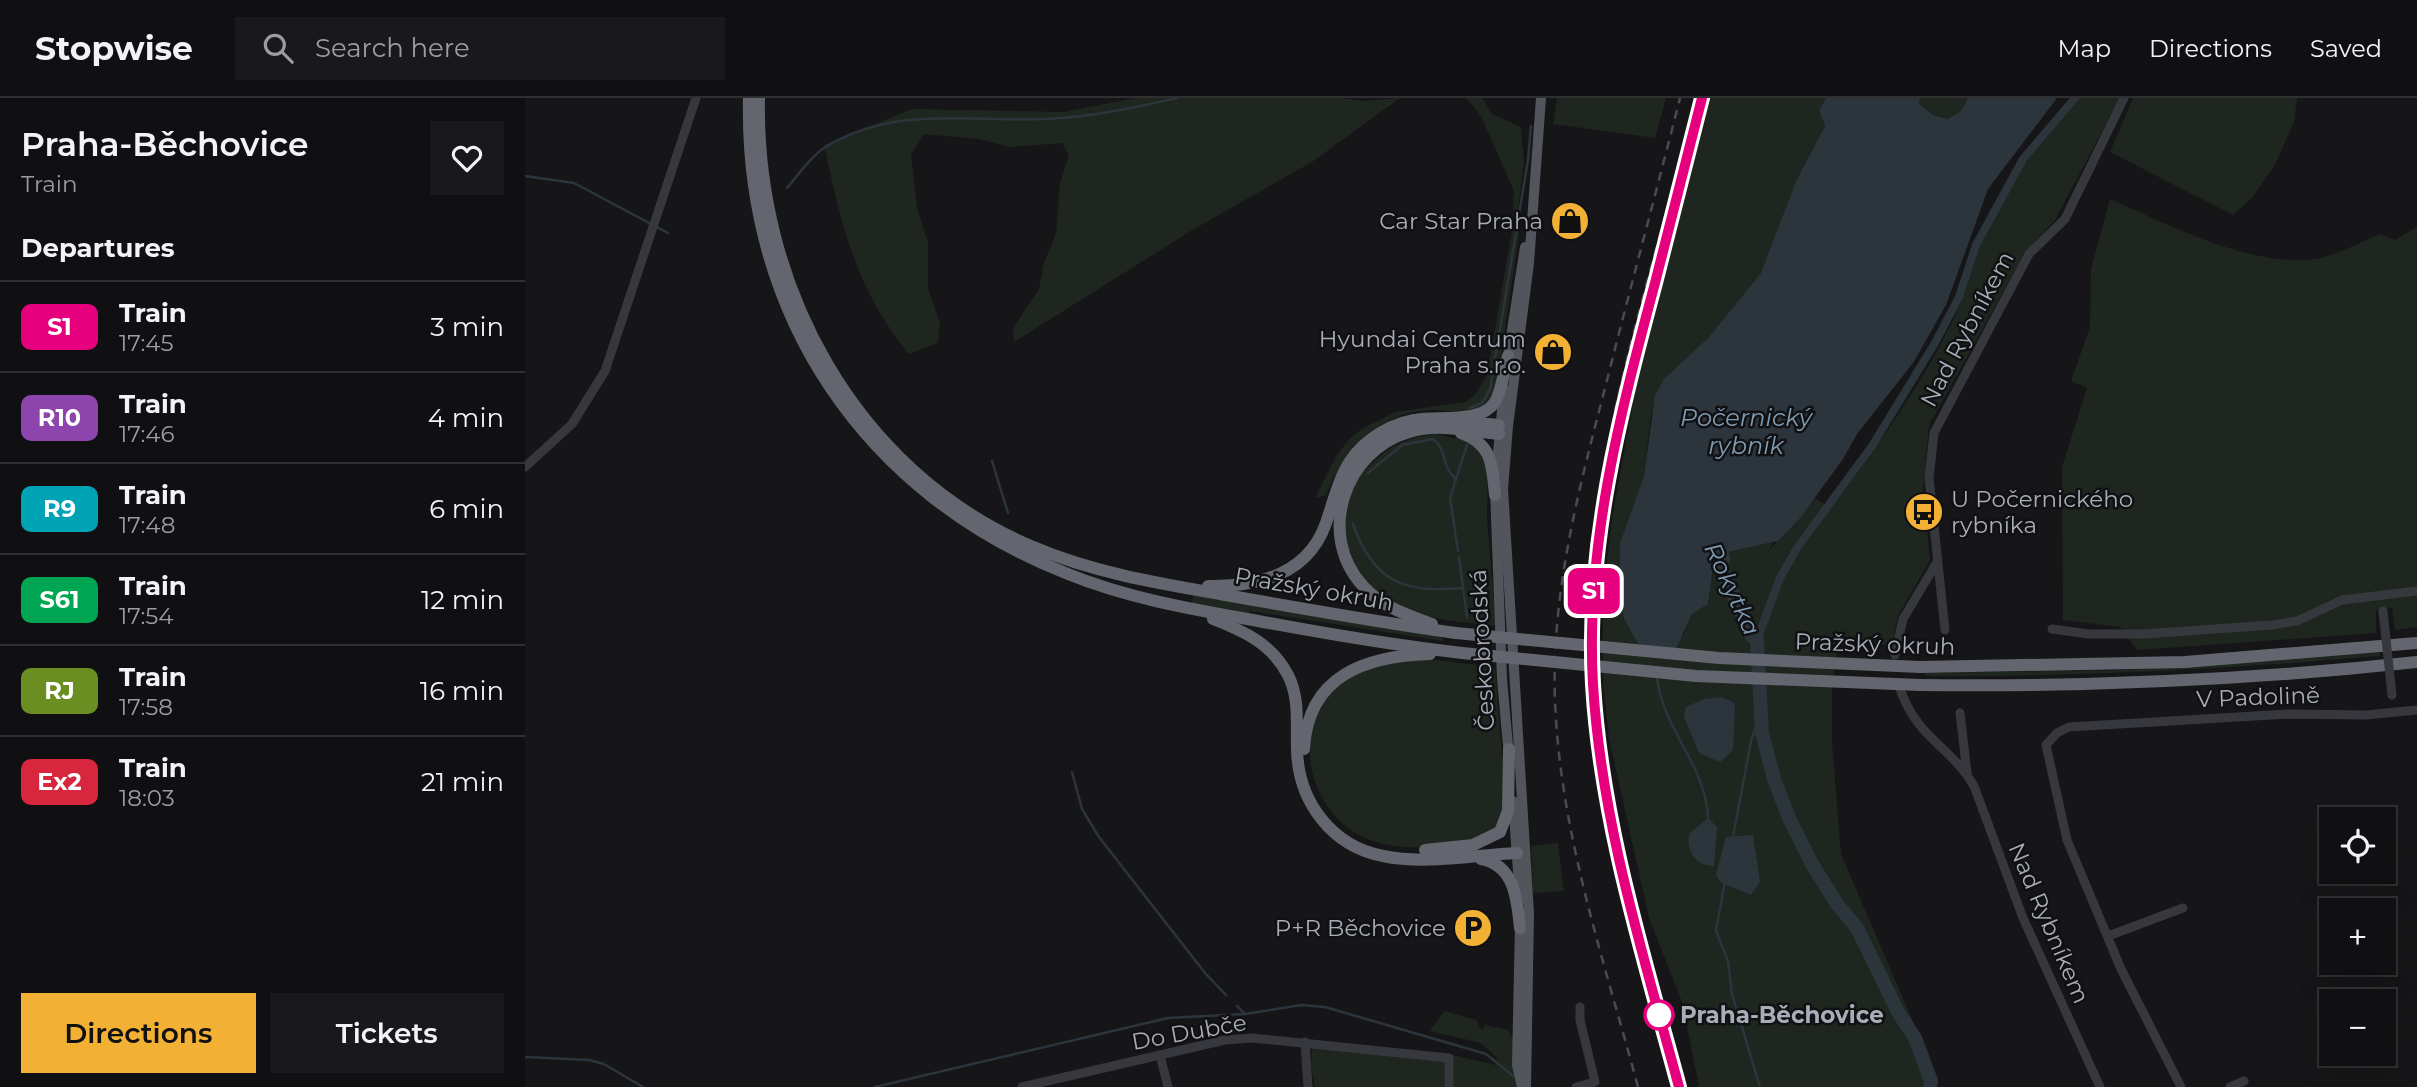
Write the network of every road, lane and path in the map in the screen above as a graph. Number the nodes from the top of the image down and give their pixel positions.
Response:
1 (697, 98) edge
2 (749, 98) edge
3 (759, 98) edge
4 (1541, 98) edge
5 (2124, 98) edge
6 (1532, 213) junction
7 (1508, 356) junction
8 (845, 401) junction
9 (858, 418) junction
10 (1417, 419) junction
11 (1430, 428) junction
12 (1503, 430) junction
13 (525, 467) edge
14 (1495, 495) junction
15 (1937, 562) junction
16 (1168, 585) junction
17 (2417, 591) edge
18 (2381, 594) junction
19 (1187, 608) junction
20 (2052, 629) dead end
21 (1945, 630) dead end
22 (1450, 631) junction
23 (2417, 643) edge
24 (1446, 652) junction
25 (1895, 654) dead end
26 (2417, 662) edge
27 (1900, 689) dead end
28 (2417, 710) edge
29 (1960, 713) dead end
30 (2394, 713) junction
31 (1509, 748) junction
32 (1965, 750) junction
33 (1951, 758) junction
34 (1967, 773) junction
35 (1521, 849) junction
36 (1408, 852) junction
37 (1446, 857) junction
38 (2183, 908) dead end
39 (1520, 928) junction
40 (2108, 936) junction
41 (1580, 1007) dead end
42 (1305, 1042) junction
43 (1160, 1055) junction
44 (2244, 1081) dead end
45 (1022, 1087) edge
46 (1168, 1087) edge
47 (1308, 1087) edge
48 (1448, 1087) edge
49 (1524, 1087) edge
50 (1576, 1087) edge
51 (2100, 1087) edge
52 (2181, 1087) edge
53 (2230, 1087) edge

1 - 13 street
2 - 8 highway
3 - 8 highway
4 - 6 main road, Českobrodská
5 - 15 street, Nad Rybníkem
6 - 7 main road, Českobrodská
6 - 12 main road, Českobrodská
7 - 10 highway
7 - 12 main road, Českobrodská
8 - 9 highway
9 - 16 highway
9 - 19 highway
10 - 12 highway
10 - 16 highway
11 - 12 highway
11 - 14 highway
11 - 22 highway
12 - 14 main road, Českobrodská
12 - 35 main road, Českobrodská
14 - 31 main road, Českobrodská
15 - 21 street, Nad Rybníkem
15 - 25 street
16 - 22 highway, Pražský okruh
17 - 18 street
18 - 20 street
18 - 30 street, bridge
19 - 24 highway, Pražský okruh
19 - 37 highway
22 - 23 highway, Pražský okruh, bridge
24 - 26 highway, Pražský okruh, bridge
24 - 36 highway
27 - 33 street, Nad Rybníkem
28 - 30 street
29 - 32 street, Nad Rybníkem
30 - 40 street, V Padolině
31 - 35 main road, Českobrodská
31 - 36 highway
32 - 33 street
32 - 34 street, Nad Rybníkem
33 - 34 street, Nad Rybníkem
34 - 51 street, Nad Rybníkem
35 - 36 highway
35 - 37 highway
35 - 39 main road, Českobrodská
35 - 49 main road, Českobrodská
37 - 39 highway
38 - 40 street
39 - 49 main road, Českobrodská
40 - 52 street, V Padolině
41 - 50 street
42 - 43 street, Do Dubče
42 - 47 street
42 - 48 street, Do Dubče
43 - 45 street, Do Dubče
43 - 46 street
44 - 53 street

